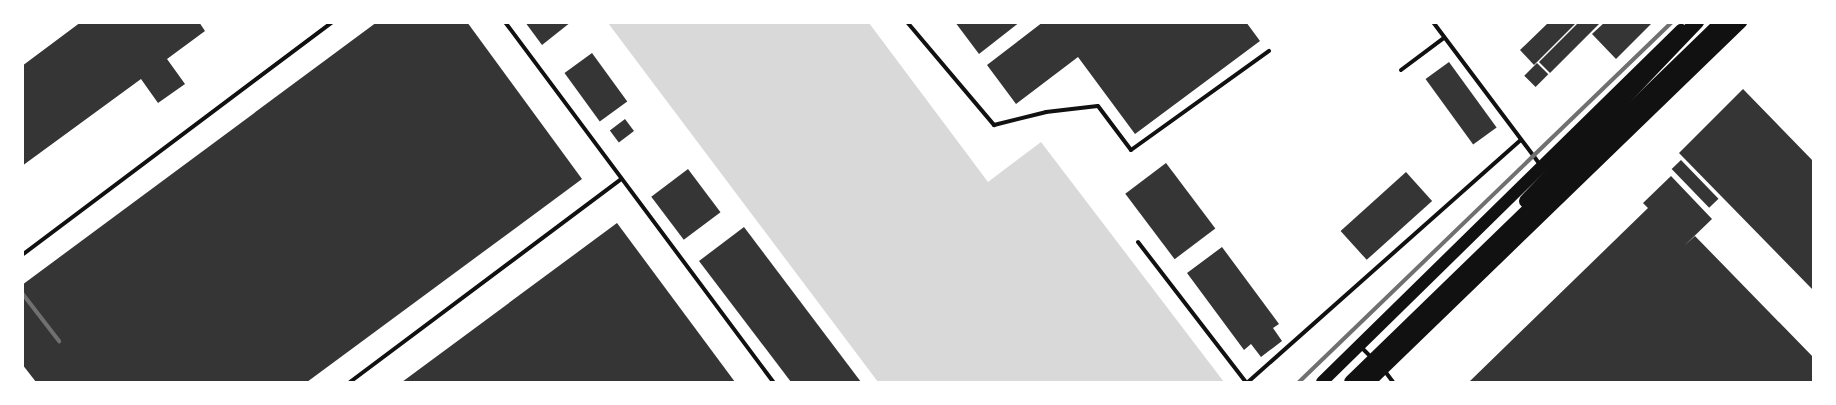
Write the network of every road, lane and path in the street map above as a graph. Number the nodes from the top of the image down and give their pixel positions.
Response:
1 (332, 22) edge
2 (505, 22) edge
3 (907, 22) edge
4 (1433, 22) edge
5 (1688, 22) edge
6 (1697, 22) edge
7 (1722, 22) edge
8 (1736, 22) edge
9 (1740, 22) edge
10 (1444, 38) junction
11 (1269, 51) dead end
12 (1401, 70) dead end
13 (1521, 140) junction
14 (1541, 166) junction
15 (621, 179) junction
16 (1564, 198) junction
17 (1138, 242) dead end
18 (22, 255) edge
19 (1410, 326) junction
20 (1360, 346) junction
21 (1390, 377) edge
22 (350, 382) edge
23 (773, 382) edge
24 (1247, 382) edge
25 (1322, 382) edge
26 (1351, 382) edge
27 (1368, 382) edge
28 (1376, 382) edge

1 - 18 lane
2 - 15 lane
3 - 11 lane
4 - 10 lane
5 - 14 highway
6 - 19 highway
7 - 19 highway
8 - 16 highway
9 - 27 highway
10 - 12 lane
10 - 13 lane
13 - 14 lane
13 - 24 lane
14 - 16 lane
14 - 20 highway
15 - 22 lane
15 - 23 lane
16 - 21 highway
17 - 24 lane
19 - 26 highway
20 - 21 lane
20 - 25 highway
21 - 28 highway

